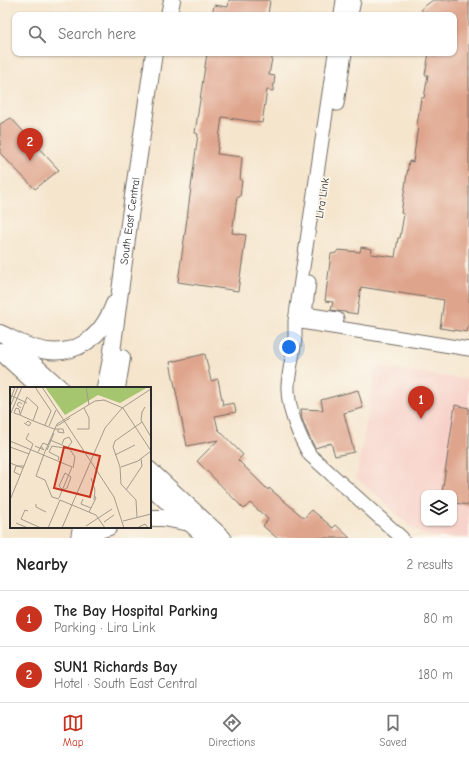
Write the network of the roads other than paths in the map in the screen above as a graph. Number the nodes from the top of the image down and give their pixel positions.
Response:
1 (162, 0) edge
2 (172, 0) edge
3 (343, 0) edge
4 (354, 0) edge
5 (160, 12) edge
6 (170, 12) edge
7 (341, 12) edge
8 (352, 12) edge
9 (154, 56) edge
10 (162, 56) edge
11 (335, 56) edge
12 (345, 56) edge
13 (121, 283) junction
14 (300, 317) junction
15 (0, 333) edge
16 (469, 342) edge
17 (469, 349) edge
18 (0, 351) edge
19 (120, 384) edge
20 (39, 387) edge
21 (59, 387) edge
22 (105, 387) edge
23 (152, 474) edge
24 (151, 518) edge
25 (190, 523) junction
26 (103, 528) edge
27 (85, 531) edge
28 (206, 538) edge
29 (223, 538) edge
30 (402, 538) edge

1 - 5 street
2 - 6 street
3 - 7 street
4 - 8 street
9 - 13 street, South East Central
10 - 19 street, South East Central
11 - 14 street, Lira Link
12 - 14 street, Lira Link
13 - 15 street
13 - 22 street, South East Central
14 - 16 street
14 - 17 street
14 - 30 street
15 - 21 street
18 - 20 street
23 - 25 street
23 - 29 street
24 - 25 street
25 - 28 street
26 - 27 street

